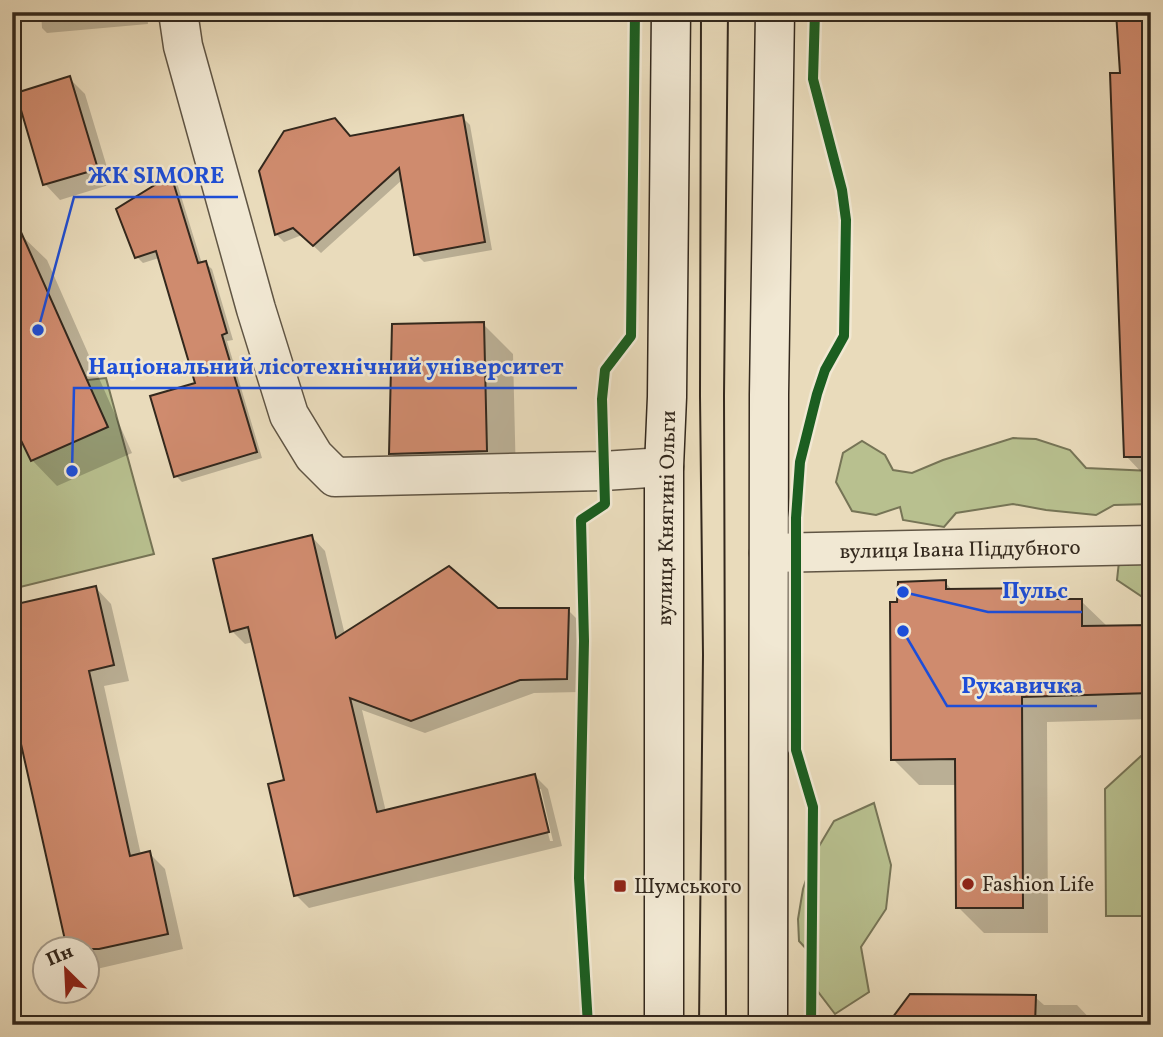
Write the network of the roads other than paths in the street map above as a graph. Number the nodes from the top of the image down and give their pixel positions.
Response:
1 (178, 12) edge
2 (671, 12) edge
3 (775, 12) edge
4 (664, 467) junction
5 (1151, 545) edge
6 (769, 553) junction
7 (664, 1025) edge
8 (768, 1025) edge

1 - 4 main road
2 - 4 main road, вулиця Княгині Ольги
3 - 6 main road
4 - 7 main road, вулиця Княгині Ольги
5 - 6 main road, вулиця Івана Піддубного
6 - 8 main road

